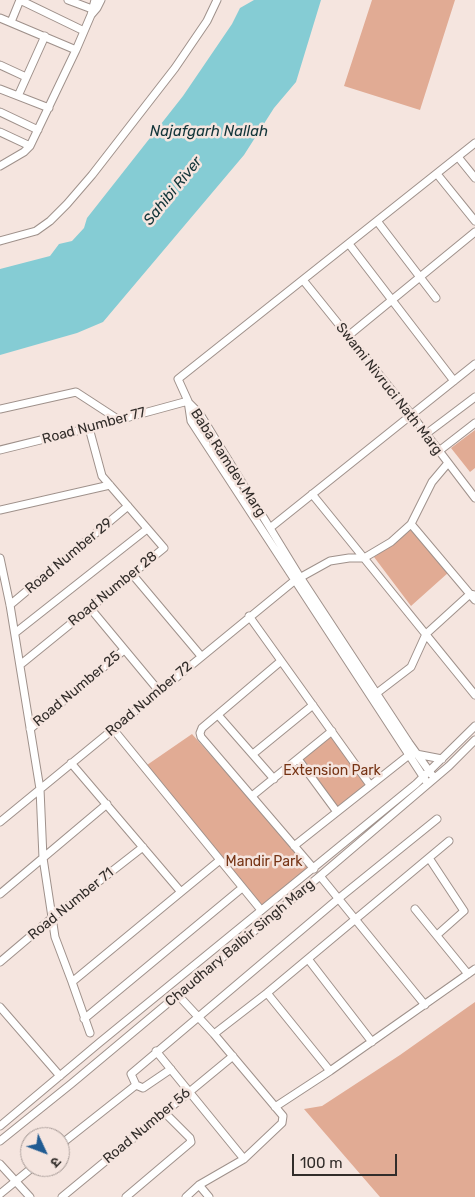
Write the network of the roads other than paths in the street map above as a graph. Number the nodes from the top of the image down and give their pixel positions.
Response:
1 (20, 0) edge
2 (68, 0) edge
3 (95, 0) edge
4 (101, 0) edge
5 (217, 0) edge
6 (91, 12) junction
7 (0, 18) edge
8 (11, 22) junction
9 (84, 31) junction
10 (45, 36) junction
11 (76, 50) junction
12 (0, 65) edge
13 (26, 78) junction
14 (0, 89) edge
15 (18, 96) junction
16 (49, 108) junction
17 (0, 112) edge
18 (38, 130) junction
19 (0, 132) edge
20 (475, 143) edge
21 (30, 146) junction
22 (0, 157) edge
23 (458, 157) junction
24 (9, 161) junction
25 (0, 166) edge
26 (437, 174) junction
27 (475, 178) edge
28 (377, 221) junction
29 (475, 221) edge
30 (475, 232) edge
31 (0, 241) edge
32 (349, 244) junction
33 (420, 277) junction
34 (303, 280) junction
35 (436, 298) dead end
36 (392, 300) junction
37 (348, 336) junction
38 (475, 364) edge
39 (454, 381) junction
40 (475, 396) edge
41 (188, 401) junction
42 (0, 409) edge
43 (411, 414) junction
44 (119, 420) junction
45 (475, 423) edge
46 (89, 428) junction
47 (426, 434) junction
48 (0, 450) edge
49 (439, 451) junction
50 (448, 463) junction
51 (110, 485) junction
52 (312, 494) junction
53 (475, 498) edge
54 (128, 506) junction
55 (0, 510) edge
56 (411, 524) junction
57 (270, 528) junction
58 (147, 529) junction
59 (0, 558) edge
60 (364, 558) junction
61 (132, 574) junction
62 (297, 579) junction
63 (472, 594) edge
64 (475, 600) edge
65 (10, 605) junction
66 (90, 608) junction
67 (249, 616) junction
68 (15, 633) junction
69 (426, 634) junction
70 (124, 650) junction
71 (200, 656) junction
72 (281, 661) junction
73 (20, 665) junction
74 (159, 691) junction
75 (377, 693) junction
76 (475, 695) edge
77 (313, 705) junction
78 (218, 715) junction
79 (475, 726) edge
80 (30, 729) junction
81 (113, 729) junction
82 (332, 731) junction
83 (475, 740) edge
84 (253, 754) junction
85 (413, 754) junction
86 (298, 759) junction
87 (442, 759) junction
88 (71, 763) junction
89 (430, 772) junction
90 (424, 777) junction
91 (274, 779) junction
92 (435, 779) junction
93 (428, 784) junction
94 (370, 785) junction
95 (40, 789) junction
96 (252, 796) junction
97 (107, 804) junction
98 (337, 812) junction
99 (437, 819) dead end
100 (0, 822) edge
101 (449, 841) dead end
102 (294, 846) junction
103 (143, 847) junction
104 (43, 858) junction
105 (429, 858) junction
106 (220, 860) junction
107 (314, 869) junction
108 (320, 876) junction
109 (242, 888) junction
110 (181, 892) junction
111 (0, 894) edge
112 (338, 899) junction
113 (415, 909) dead end
114 (261, 910) junction
115 (52, 918) junction
116 (354, 919) junction
117 (436, 935) junction
118 (308, 959) junction
119 (0, 962) edge
120 (472, 971) edge
121 (72, 982) junction
122 (267, 993) junction
123 (177, 994) junction
124 (425, 1005) junction
125 (0, 1006) edge
126 (198, 1016) junction
127 (84, 1019) junction
128 (90, 1033) dead end
129 (214, 1034) junction
130 (372, 1042) junction
131 (156, 1051) junction
132 (232, 1056) junction
133 (171, 1069) junction
134 (330, 1071) junction
135 (60, 1076) junction
136 (136, 1085) junction
137 (189, 1091) junction
138 (275, 1107) junction
139 (164, 1112) junction
140 (0, 1125) edge
141 (70, 1138) edge
142 (0, 1141) edge
143 (244, 1159) junction
144 (0, 1164) edge
145 (20, 1177) edge
146 (16, 1180) junction
147 (199, 1185) junction
148 (0, 1194) edge
149 (30, 1197) edge
150 (62, 1197) edge
151 (126, 1197) edge
152 (186, 1197) edge
153 (209, 1197) edge

1 - 8 street
1 - 9 street
2 - 6 street
3 - 6 street
4 - 6 street
5 - 31 street
6 - 9 street
7 - 8 street
8 - 10 street
9 - 11 street
10 - 11 street
10 - 13 street
11 - 16 street
12 - 13 street
13 - 15 street
14 - 15 street
15 - 16 street
16 - 18 street
17 - 18 street
18 - 21 street
19 - 21 street
20 - 23 street
21 - 24 street
22 - 24 street
23 - 26 street
23 - 27 street
24 - 25 street
26 - 28 street
26 - 29 street
28 - 32 street
28 - 33 street
30 - 33 street
32 - 34 street
32 - 36 street
33 - 35 street
33 - 36 street
34 - 37 street, Swami Nivruci Nath Marg
34 - 41 street
36 - 37 street
36 - 39 street
37 - 43 street, Swami Nivruci Nath Marg
38 - 39 street
39 - 43 street
40 - 47 street
41 - 44 street, Road Number 77
41 - 57 street, Baba Ramdev Marg
41 - 62 street, Baba Ramdev Marg
42 - 44 street
43 - 47 street, Swami Nivruci Nath Marg
43 - 52 street
44 - 46 street, Road Number 77
45 - 49 street
46 - 48 street, Road Number 77
46 - 51 street, Road Number 28
47 - 49 street, Swami Nivruci Nath Marg
49 - 50 street, Swami Nivruci Nath Marg
50 - 53 street, Swami Nivruci Nath Marg
50 - 56 street
51 - 54 street, Road Number 28
51 - 55 street
52 - 57 street
52 - 60 street
54 - 58 street, Road Number 28
54 - 65 street, Road Number 29
56 - 60 street
56 - 63 street
57 - 62 street, Baba Ramdev Marg
58 - 61 street, Road Number 28
58 - 68 street
59 - 65 street
60 - 62 street, Road Number 72
60 - 69 street
61 - 66 street, Road Number 28
61 - 71 street
62 - 67 street, Road Number 72
62 - 75 street, Baba Ramdev Marg
62 - 85 street, Baba Ramdev Marg
63 - 64 street
63 - 69 street
65 - 68 street
66 - 70 street
66 - 73 street, Road Number 28
67 - 71 street, Road Number 72
67 - 72 street
68 - 73 street
69 - 75 street
69 - 76 street
70 - 74 street
70 - 80 street, Road Number 25
71 - 74 street, Road Number 72
72 - 77 street
72 - 78 street
73 - 80 street
74 - 81 street, Road Number 72
75 - 85 street, Baba Ramdev Marg
77 - 82 street
77 - 84 street
78 - 84 street
78 - 96 street
79 - 87 street, Chaudhary Balbir Singh Marg
80 - 95 street
81 - 88 street, Road Number 72
81 - 106 street
82 - 86 street
82 - 94 street
83 - 92 street, Chaudhary Balbir Singh Marg
84 - 91 street
85 - 87 street
85 - 89 street, Baba Ramdev Marg
85 - 90 street, Baba Ramdev Marg
85 - 94 street
86 - 91 street
86 - 98 street
87 - 89 street, Chaudhary Balbir Singh Marg
88 - 95 street, Road Number 72
88 - 97 street
89 - 90 street, Chaudhary Balbir Singh Marg
89 - 92 street, Baba Ramdev Marg
90 - 93 street, Baba Ramdev Marg
90 - 107 street, Chaudhary Balbir Singh Marg
91 - 96 street
92 - 93 street, Chaudhary Balbir Singh Marg
93 - 108 street, Chaudhary Balbir Singh Marg
94 - 98 street
95 - 100 street, Road Number 72
95 - 104 street
96 - 102 street
97 - 103 street
97 - 104 street
98 - 102 street
99 - 112 street
101 - 105 street
102 - 107 street
103 - 110 street
103 - 115 street, Road Number 71
104 - 111 street
104 - 115 street
105 - 116 street
105 - 117 street
106 - 109 street
106 - 110 street
107 - 114 street, Chaudhary Balbir Singh Marg
108 - 112 street
108 - 123 street, Chaudhary Balbir Singh Marg
109 - 114 street
109 - 127 street
110 - 121 street
112 - 116 street
112 - 126 street
113 - 117 street
114 - 135 street, Chaudhary Balbir Singh Marg
115 - 119 street, Road Number 71
115 - 121 street
116 - 118 street
116 - 124 street
117 - 120 street
118 - 122 street
118 - 130 street
120 - 124 street
121 - 127 street
122 - 129 street
122 - 134 street
123 - 126 street
123 - 142 street, Chaudhary Balbir Singh Marg
124 - 130 street
125 - 135 street
126 - 129 street
126 - 131 street
127 - 128 street
129 - 132 street
130 - 134 street
131 - 133 street
131 - 136 street
132 - 137 street, Road Number 56
132 - 138 street
133 - 136 street
133 - 137 street
134 - 138 street
135 - 140 street, Chaudhary Balbir Singh Marg
136 - 141 street
137 - 139 street, Road Number 56
137 - 143 street
138 - 143 street
139 - 150 street, Road Number 56
139 - 151 street
143 - 147 street
144 - 146 street
145 - 146 street
146 - 148 street
146 - 149 street
147 - 152 street
147 - 153 street

